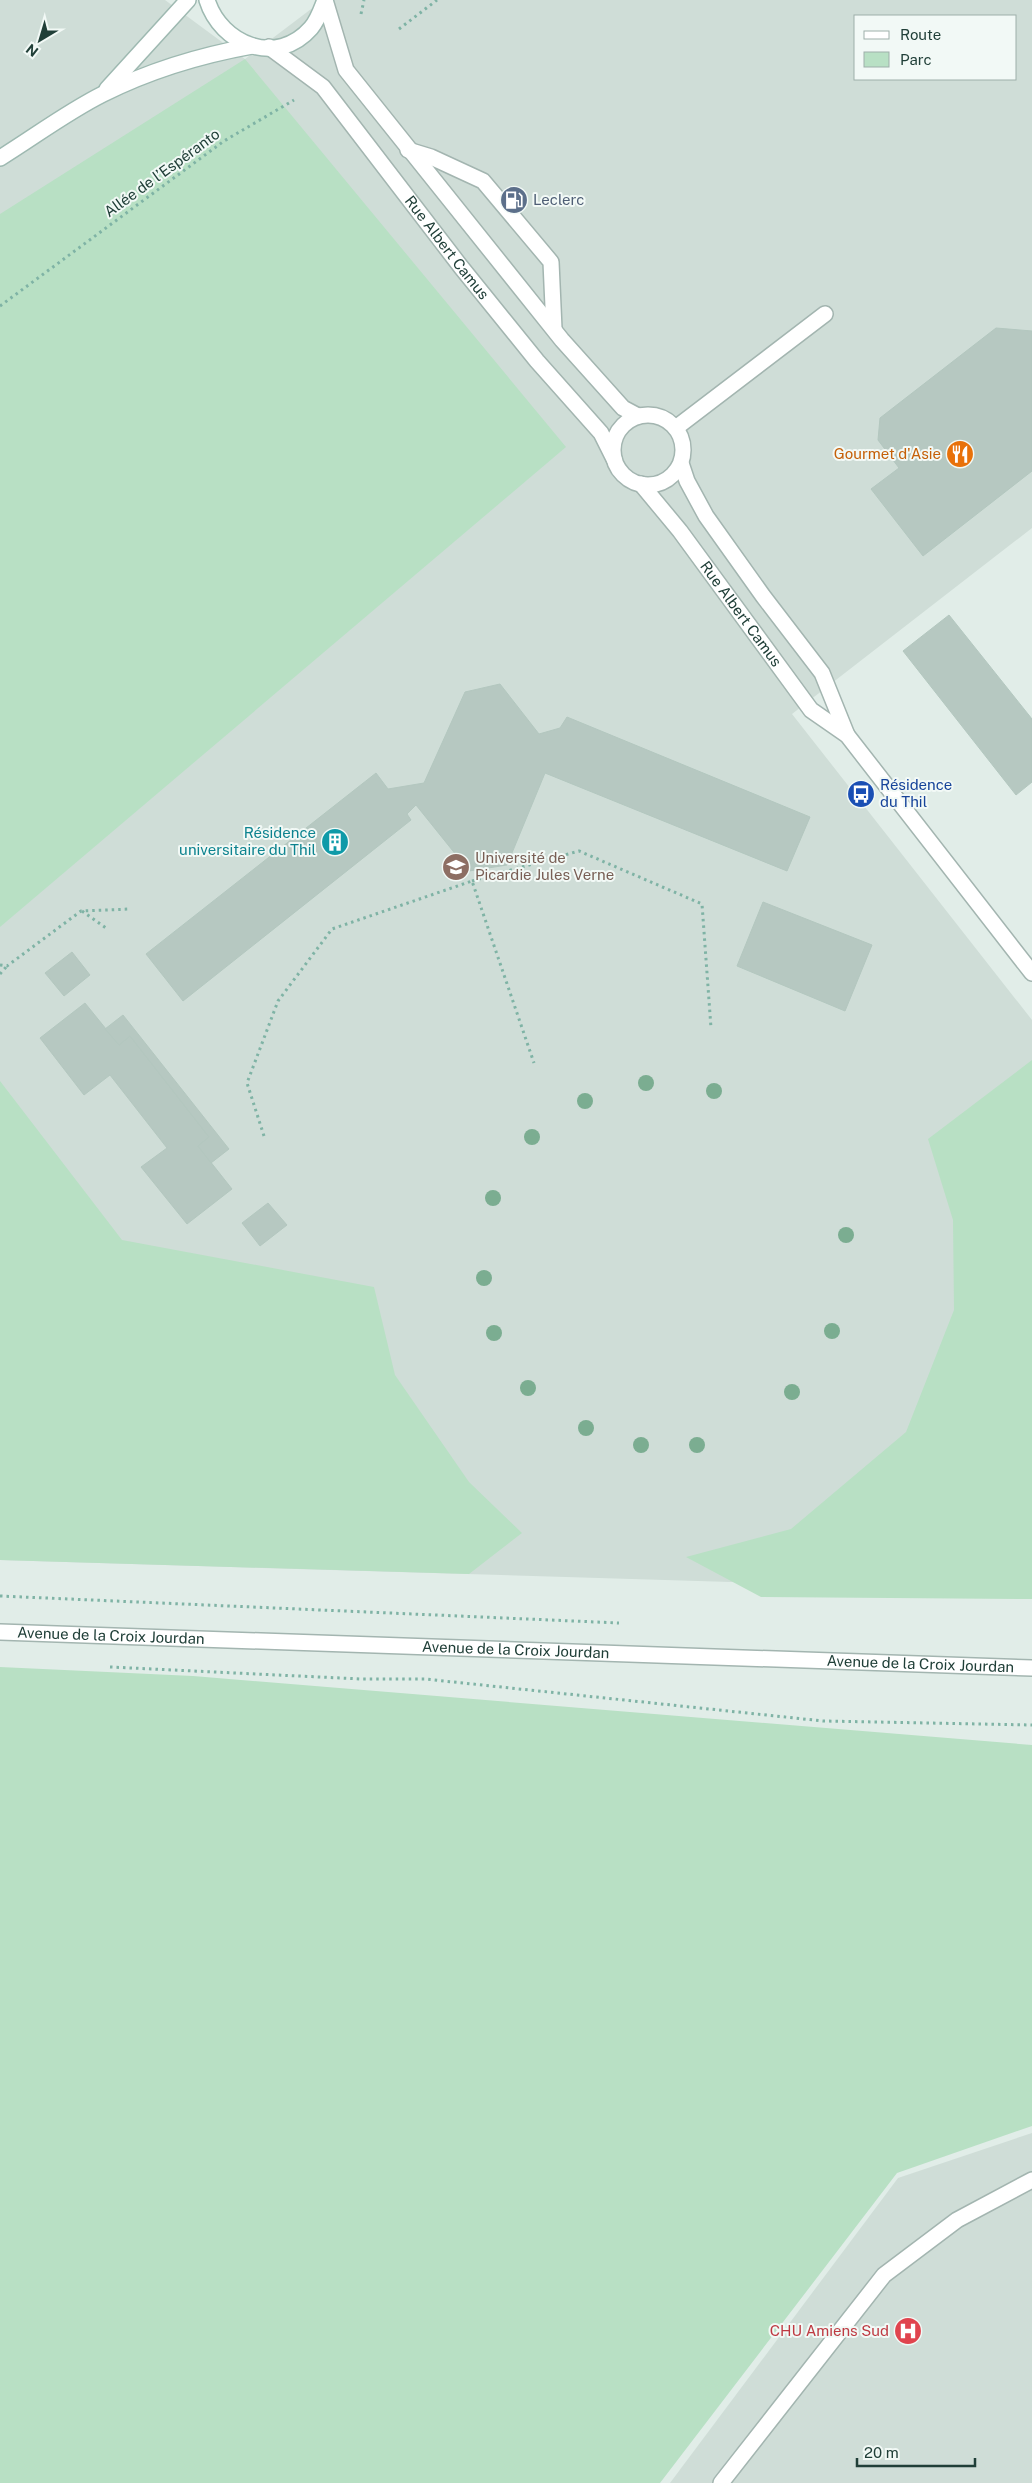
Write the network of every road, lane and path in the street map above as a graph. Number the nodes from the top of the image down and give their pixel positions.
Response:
1 (188, 0) edge
2 (208, 0) edge
3 (325, 0) edge
4 (437, 0) edge
5 (399, 29) dead end
6 (252, 46) junction
7 (268, 47) junction
8 (323, 87) junction
9 (103, 94) junction
10 (408, 150) junction
11 (0, 158) edge
12 (0, 306) edge
13 (824, 314) dead end
14 (554, 329) junction
15 (638, 416) junction
16 (676, 428) junction
17 (614, 459) junction
18 (681, 463) junction
19 (641, 484) junction
20 (847, 735) junction
21 (472, 881) junction
22 (130, 909) dead end
23 (81, 911) junction
24 (106, 928) dead end
25 (0, 965) edge
26 (7, 966) junction
27 (1032, 973) edge
28 (0, 974) edge
29 (711, 1028) dead end
30 (534, 1063) dead end
31 (264, 1136) dead end
32 (0, 1596) edge
33 (625, 1623) dead end
34 (0, 1632) edge
35 (107, 1667) dead end
36 (1032, 1668) edge
37 (1032, 1725) edge
38 (1032, 2180) edge
39 (721, 2483) edge

1 - 9 street
2 - 6 street
3 - 7 street
3 - 10 street, Rue Albert Camus
4 - 5 path
6 - 7 street
6 - 9 street
7 - 8 street, Rue Albert Camus
8 - 12 path, Allée de l’Espéranto
8 - 17 street, Rue Albert Camus
9 - 11 street
10 - 14 street, Rue Albert Camus
10 - 14 street
13 - 16 street
14 - 15 street, Rue Albert Camus
15 - 16 street
15 - 17 street
16 - 18 street
17 - 19 street
18 - 19 street
18 - 20 street, Rue Albert Camus
19 - 20 street, Rue Albert Camus
20 - 27 street, Rue Albert Camus
21 - 29 path
21 - 30 path
21 - 31 path
22 - 23 path
23 - 24 path
23 - 26 path
25 - 26 path
26 - 28 path
32 - 33 path
34 - 36 street, Avenue de la Croix Jourdan
35 - 37 path
38 - 39 street

